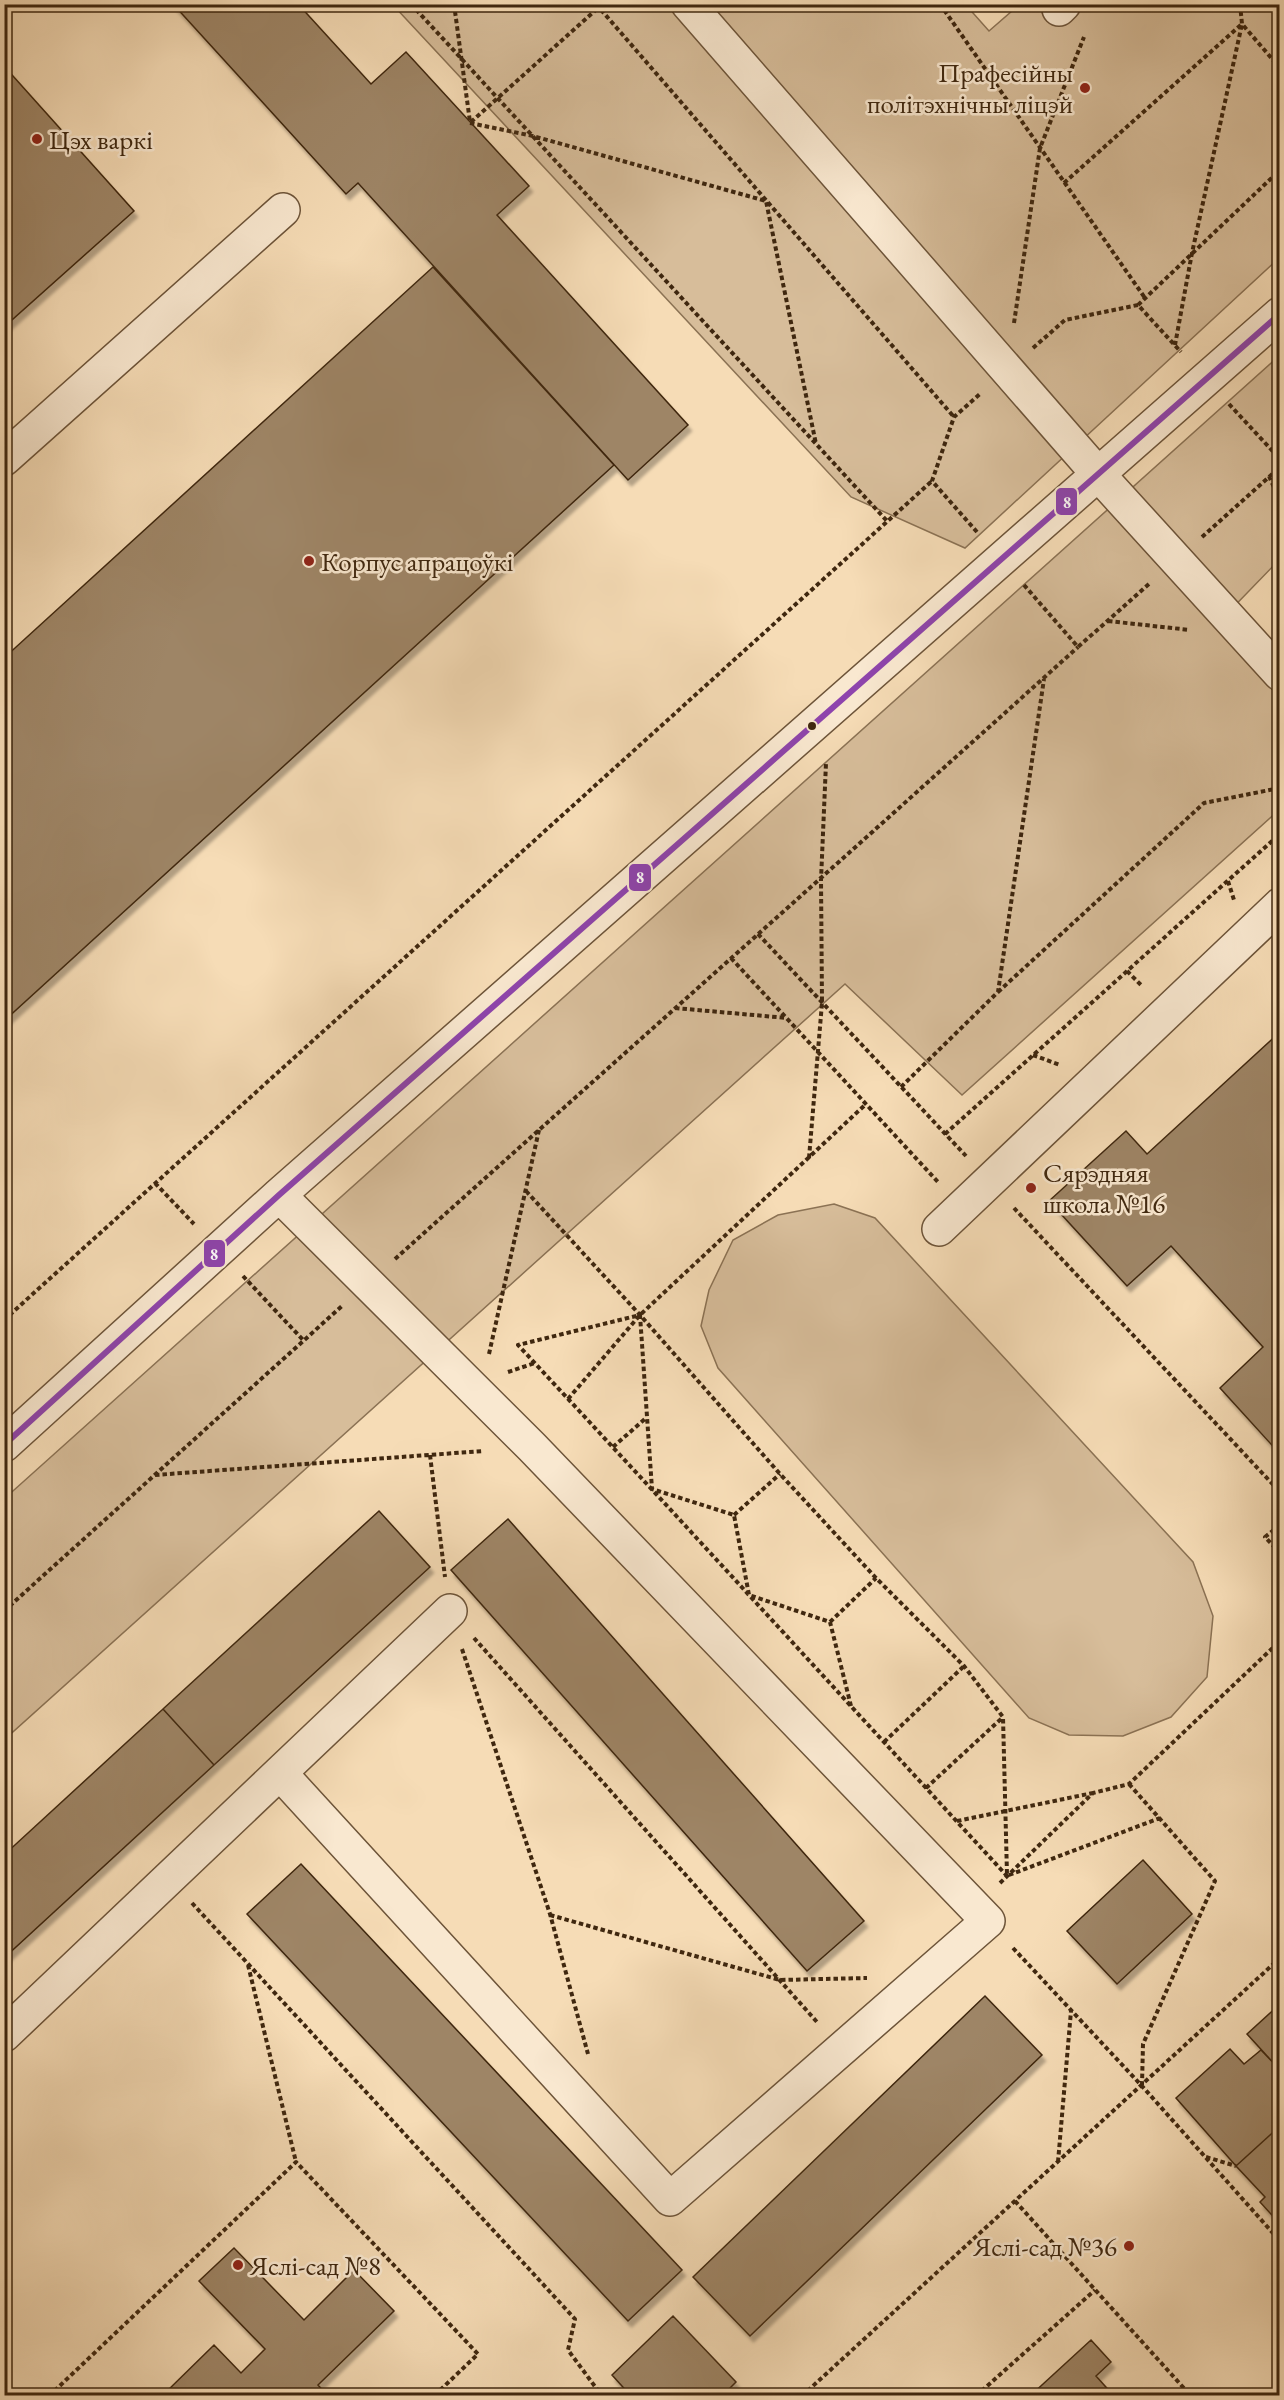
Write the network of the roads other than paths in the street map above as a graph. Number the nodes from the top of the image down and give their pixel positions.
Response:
1 (688, 4) edge
2 (283, 210) dead end
3 (1280, 314) edge
4 (4, 459) edge
5 (1098, 474) junction
6 (1280, 674) edge
7 (1280, 905) edge
8 (279, 1195) junction
9 (951, 1218) road end
10 (4, 1445) edge
11 (450, 1611) road end
12 (280, 1773) junction
13 (4, 2035) edge

1 - 5 street
2 - 4 street
3 - 5 street
5 - 6 street
5 - 8 street
7 - 9 street
8 - 10 street
8 - 12 street
11 - 12 street
12 - 13 street

